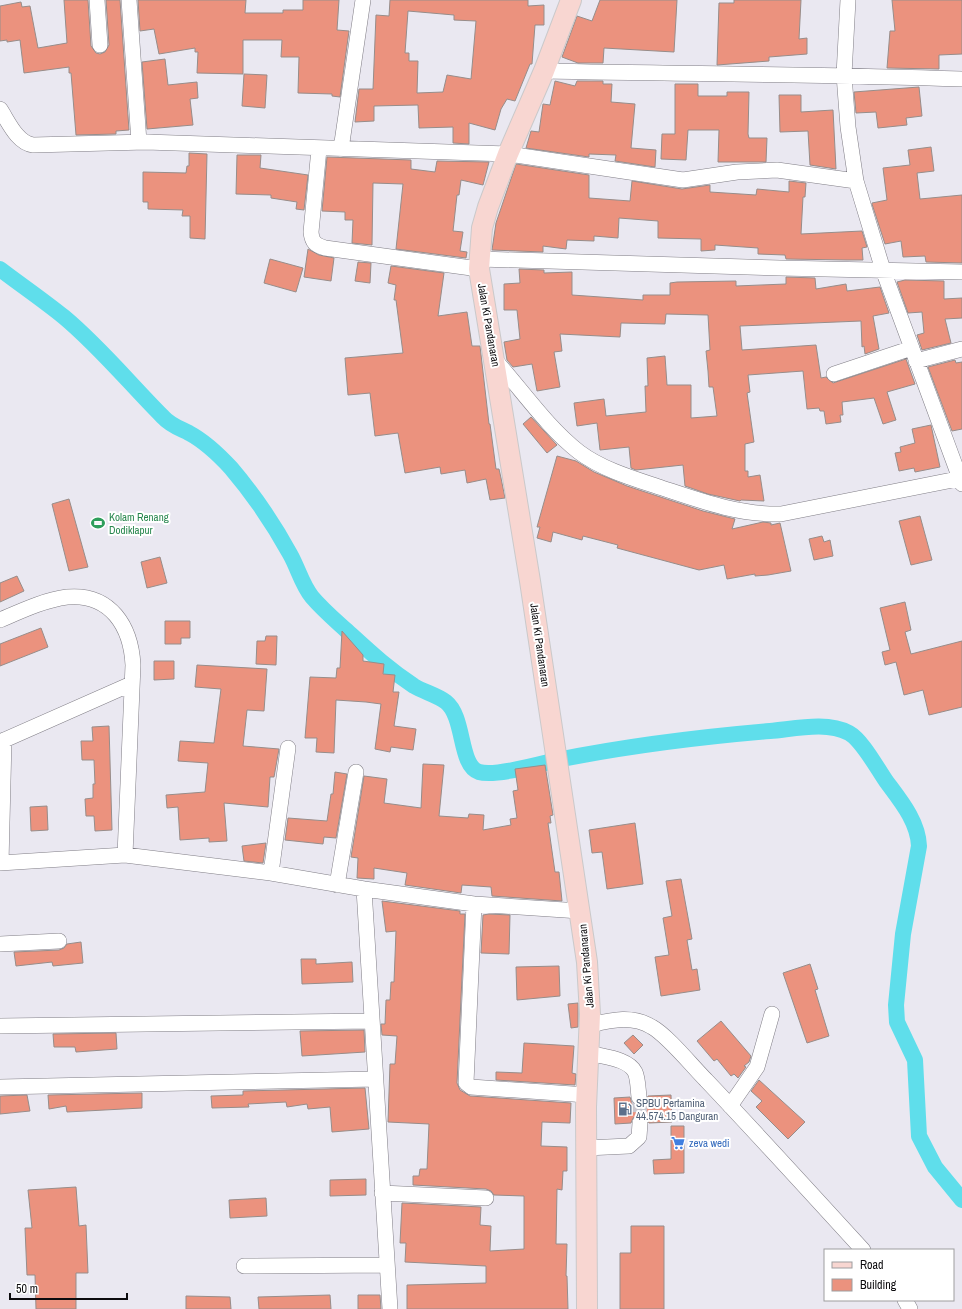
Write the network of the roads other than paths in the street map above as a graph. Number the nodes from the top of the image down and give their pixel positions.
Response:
1 (97, 0) edge
2 (130, 0) edge
3 (363, 0) edge
4 (572, 0) edge
5 (848, 0) edge
6 (100, 45) dead end
7 (544, 71) junction
8 (844, 74) junction
9 (962, 79) edge
10 (0, 109) edge
11 (139, 142) junction
12 (319, 149) junction
13 (341, 149) junction
14 (508, 154) junction
15 (856, 181) junction
16 (479, 264) junction
17 (883, 270) junction
18 (962, 272) edge
19 (962, 349) edge
20 (914, 355) junction
21 (495, 360) junction
22 (834, 374) dead end
23 (961, 480) edge
24 (0, 620) edge
25 (131, 684) junction
26 (2, 741) edge
27 (288, 748) dead end
28 (356, 772) dead end
29 (125, 855) junction
30 (1, 863) edge
31 (271, 873) junction
32 (338, 884) junction
33 (364, 889) junction
34 (474, 904) junction
35 (580, 911) junction
36 (59, 941) dead end
37 (0, 944) edge
38 (772, 1014) dead end
39 (372, 1021) junction
40 (590, 1025) junction
41 (0, 1026) edge
42 (589, 1053) junction
43 (375, 1079) junction
44 (0, 1087) edge
45 (587, 1095) junction
46 (639, 1096) tunnel mouth
47 (730, 1106) junction
48 (640, 1123) tunnel mouth
49 (586, 1148) junction
50 (382, 1193) junction
51 (486, 1198) dead end
52 (862, 1249) edge
53 (387, 1265) junction
54 (244, 1266) dead end
55 (390, 1309) edge
56 (587, 1309) edge

1 - 6 street
2 - 11 street
3 - 13 street
4 - 7 main road, Jalan Ki Pandanaran
5 - 8 street
7 - 8 street
7 - 14 main road, Jalan Ki Pandanaran
8 - 9 street
8 - 15 street
10 - 11 street
11 - 12 street
12 - 13 street
12 - 16 street
13 - 14 street
14 - 15 street
14 - 16 main road, Jalan Ki Pandanaran
15 - 17 street
16 - 17 street
16 - 21 main road, Jalan Ki Pandanaran
17 - 18 street
17 - 20 street
19 - 20 street
20 - 22 street
20 - 23 street
21 - 23 street
21 - 35 main road, Jalan Ki Pandanaran
24 - 25 street
25 - 26 street
25 - 29 street
26 - 30 street
27 - 31 street
28 - 32 street
29 - 30 street
29 - 31 street
31 - 32 street
32 - 33 street
33 - 34 street
33 - 39 street
34 - 35 street
34 - 45 street
35 - 40 main road, Jalan Ki Pandanaran
36 - 37 street
38 - 47 street
39 - 41 street
39 - 43 street
40 - 42 main road, Jalan Ki Pandanaran
40 - 47 street
42 - 45 main road, Jalan Ki Pandanaran
42 - 46 street
43 - 44 street
43 - 50 street
45 - 49 main road, Jalan Ki Pandanaran
47 - 52 street
48 - 49 street
49 - 56 main road, Jalan Ki Pandanaran
50 - 51 street
50 - 53 street
53 - 54 street
53 - 55 street

